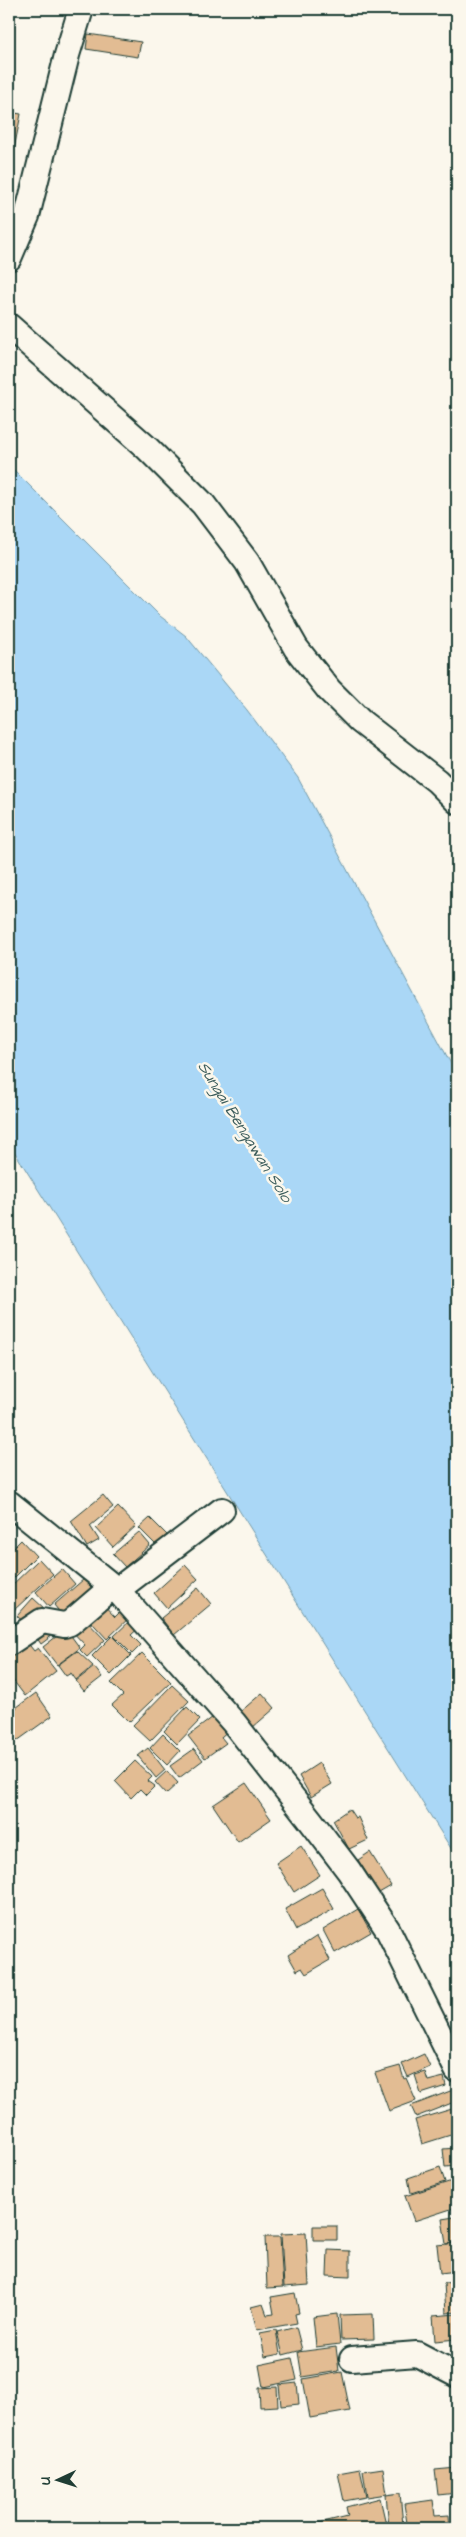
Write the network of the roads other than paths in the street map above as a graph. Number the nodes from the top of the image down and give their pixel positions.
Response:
1 (81, 9) edge
2 (9, 258) edge
3 (9, 326) edge
4 (457, 801) edge
5 (9, 1502) edge
6 (222, 1510) dead end
7 (115, 1588) junction
8 (9, 1643) edge
9 (457, 2070) edge
10 (352, 2359) dead end
11 (457, 2375) edge

1 - 2 street
3 - 4 street
5 - 7 street
6 - 7 street
7 - 8 street
7 - 9 street
10 - 11 street

